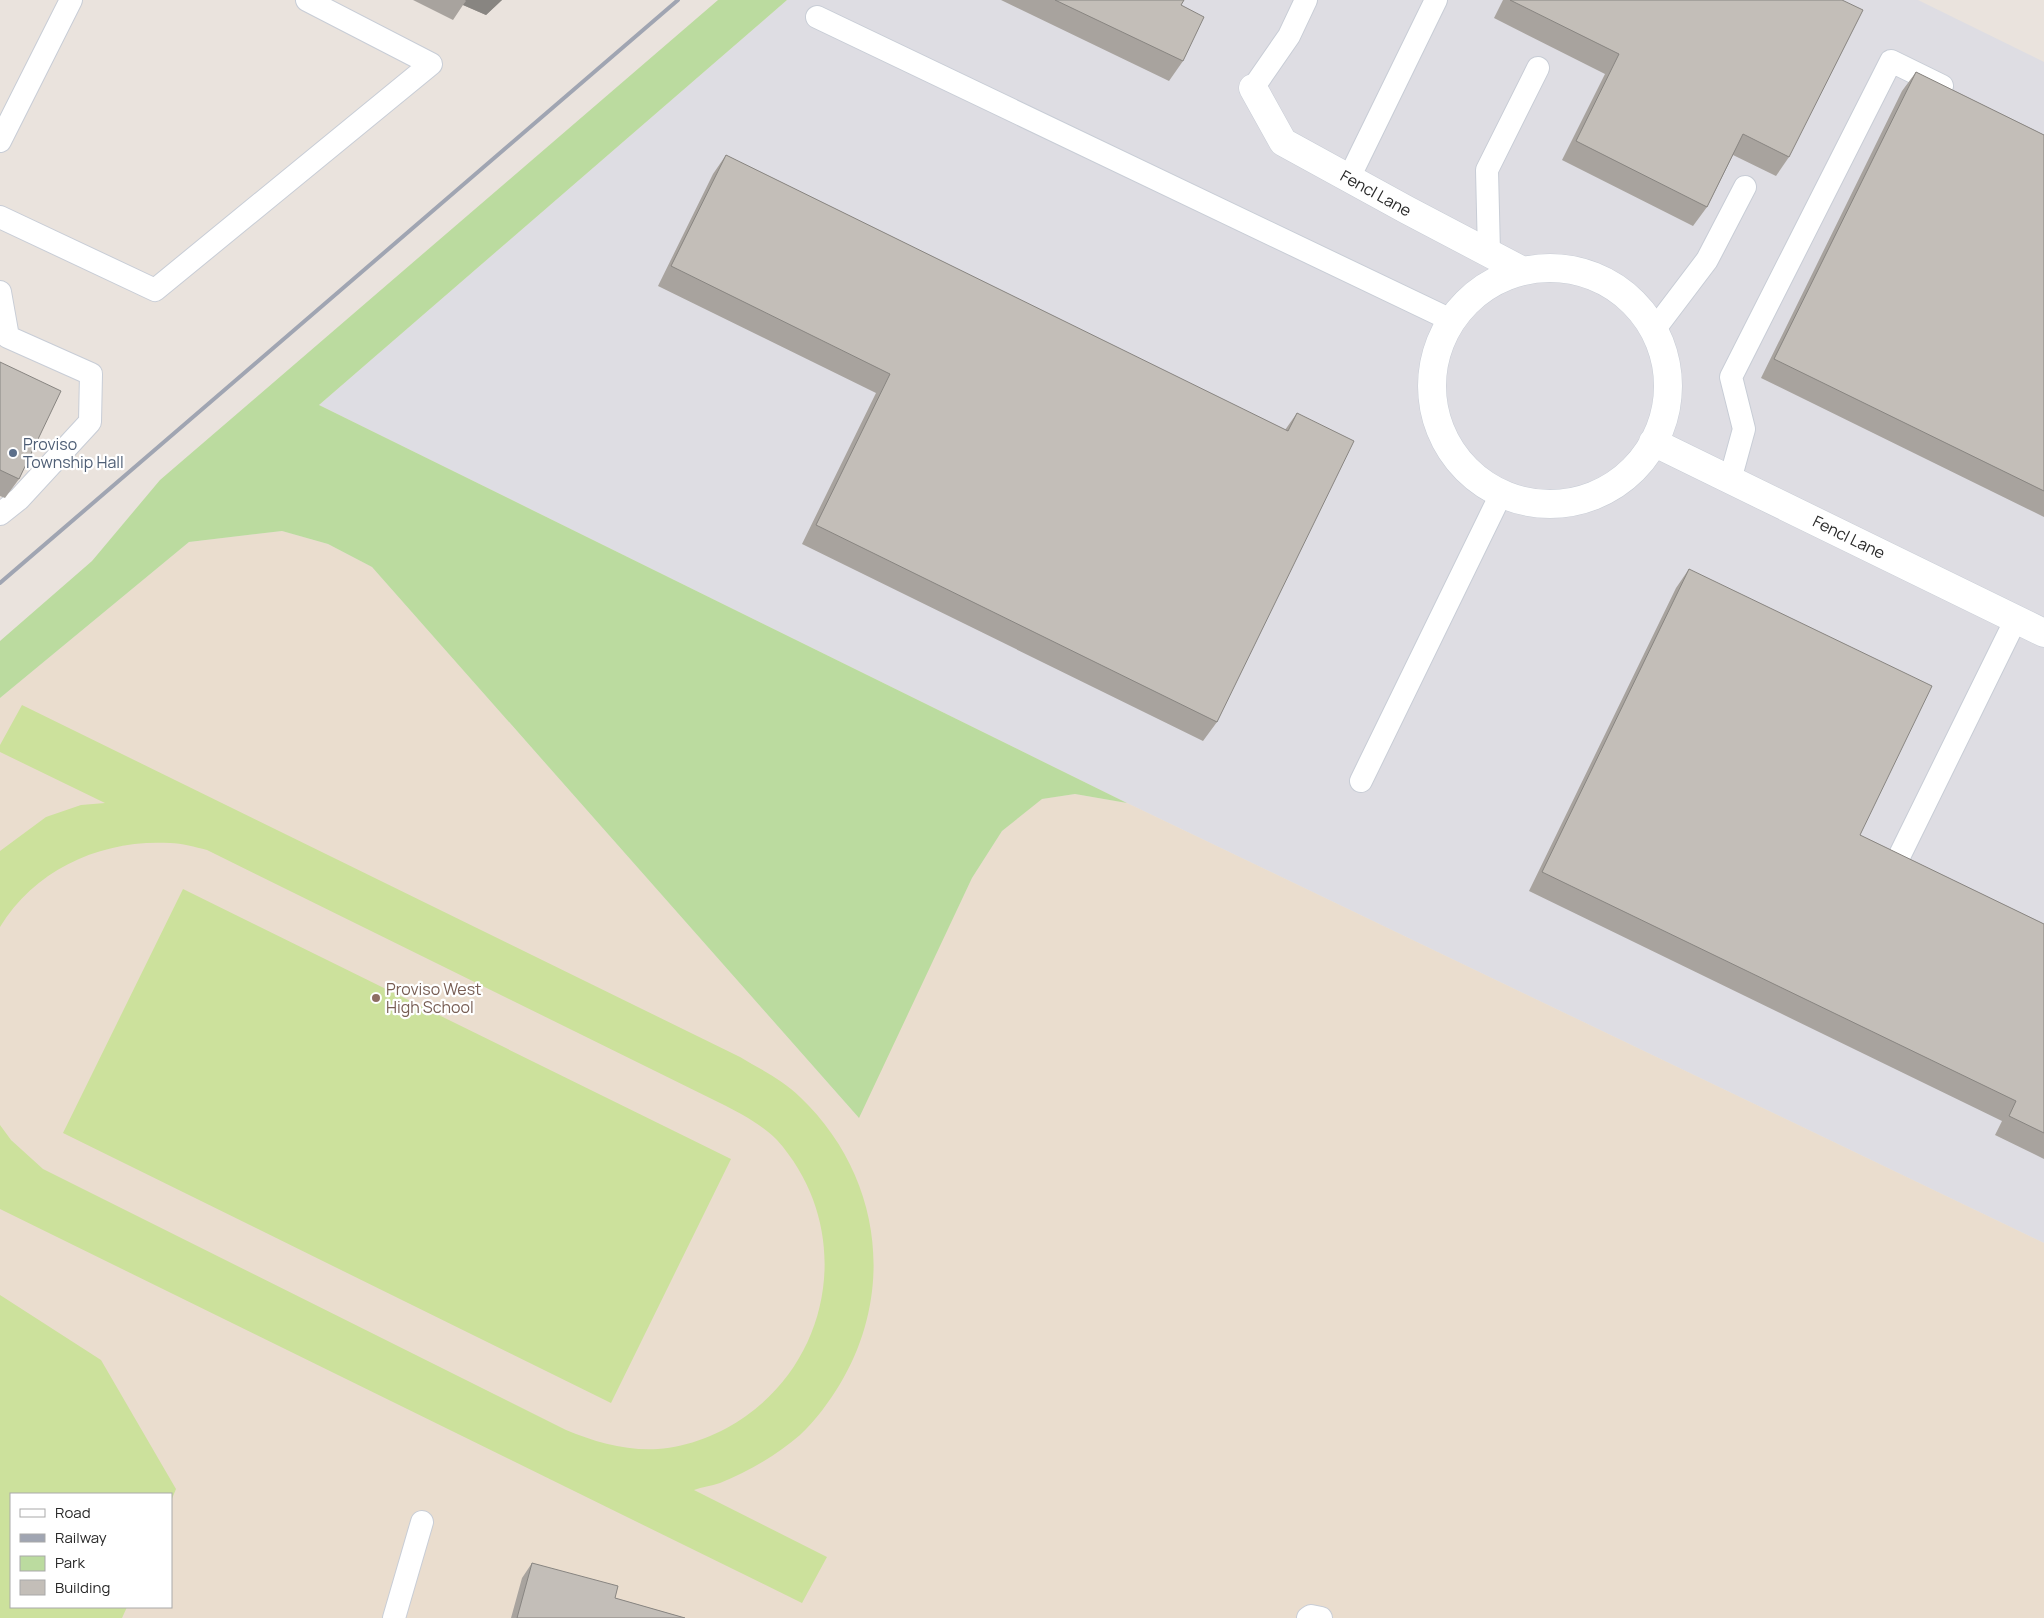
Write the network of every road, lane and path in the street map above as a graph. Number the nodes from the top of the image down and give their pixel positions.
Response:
1 (71, 0) edge
2 (307, 0) edge
3 (1306, 0) edge
4 (1436, 0) edge
5 (818, 17) dead end
6 (1538, 68) dead end
7 (1253, 88) joint
8 (1959, 94) edge
9 (0, 141) edge
10 (1349, 178) junction
11 (1745, 187) dead end
12 (0, 217) edge
13 (1489, 253) junction
14 (1523, 271) junction
15 (0, 292) edge
16 (1451, 320) junction
17 (1654, 330) junction
18 (1653, 442) junction
19 (1730, 480) junction
20 (1500, 494) junction
21 (0, 514) edge
22 (2016, 619) junction
23 (2044, 633) edge
24 (1361, 781) dead end
25 (1893, 869) edge
26 (422, 1522) dead end
27 (394, 1618) edge
28 (1308, 1618) edge
29 (1321, 1618) edge

1 - 9 lane
2 - 12 lane
3 - 7 lane
4 - 10 lane
5 - 16 lane
6 - 13 lane
7 - 10 street, Fencl Lane
8 - 19 lane
10 - 13 street, Fencl Lane
11 - 17 lane
13 - 14 street, Fencl Lane
14 - 16 street
14 - 17 street
15 - 21 lane
16 - 20 street
17 - 18 street
18 - 19 street, Fencl Lane
18 - 20 street
19 - 22 street, Fencl Lane
20 - 24 lane
22 - 23 street, Fencl Lane
22 - 25 lane
26 - 27 lane
28 - 29 lane

